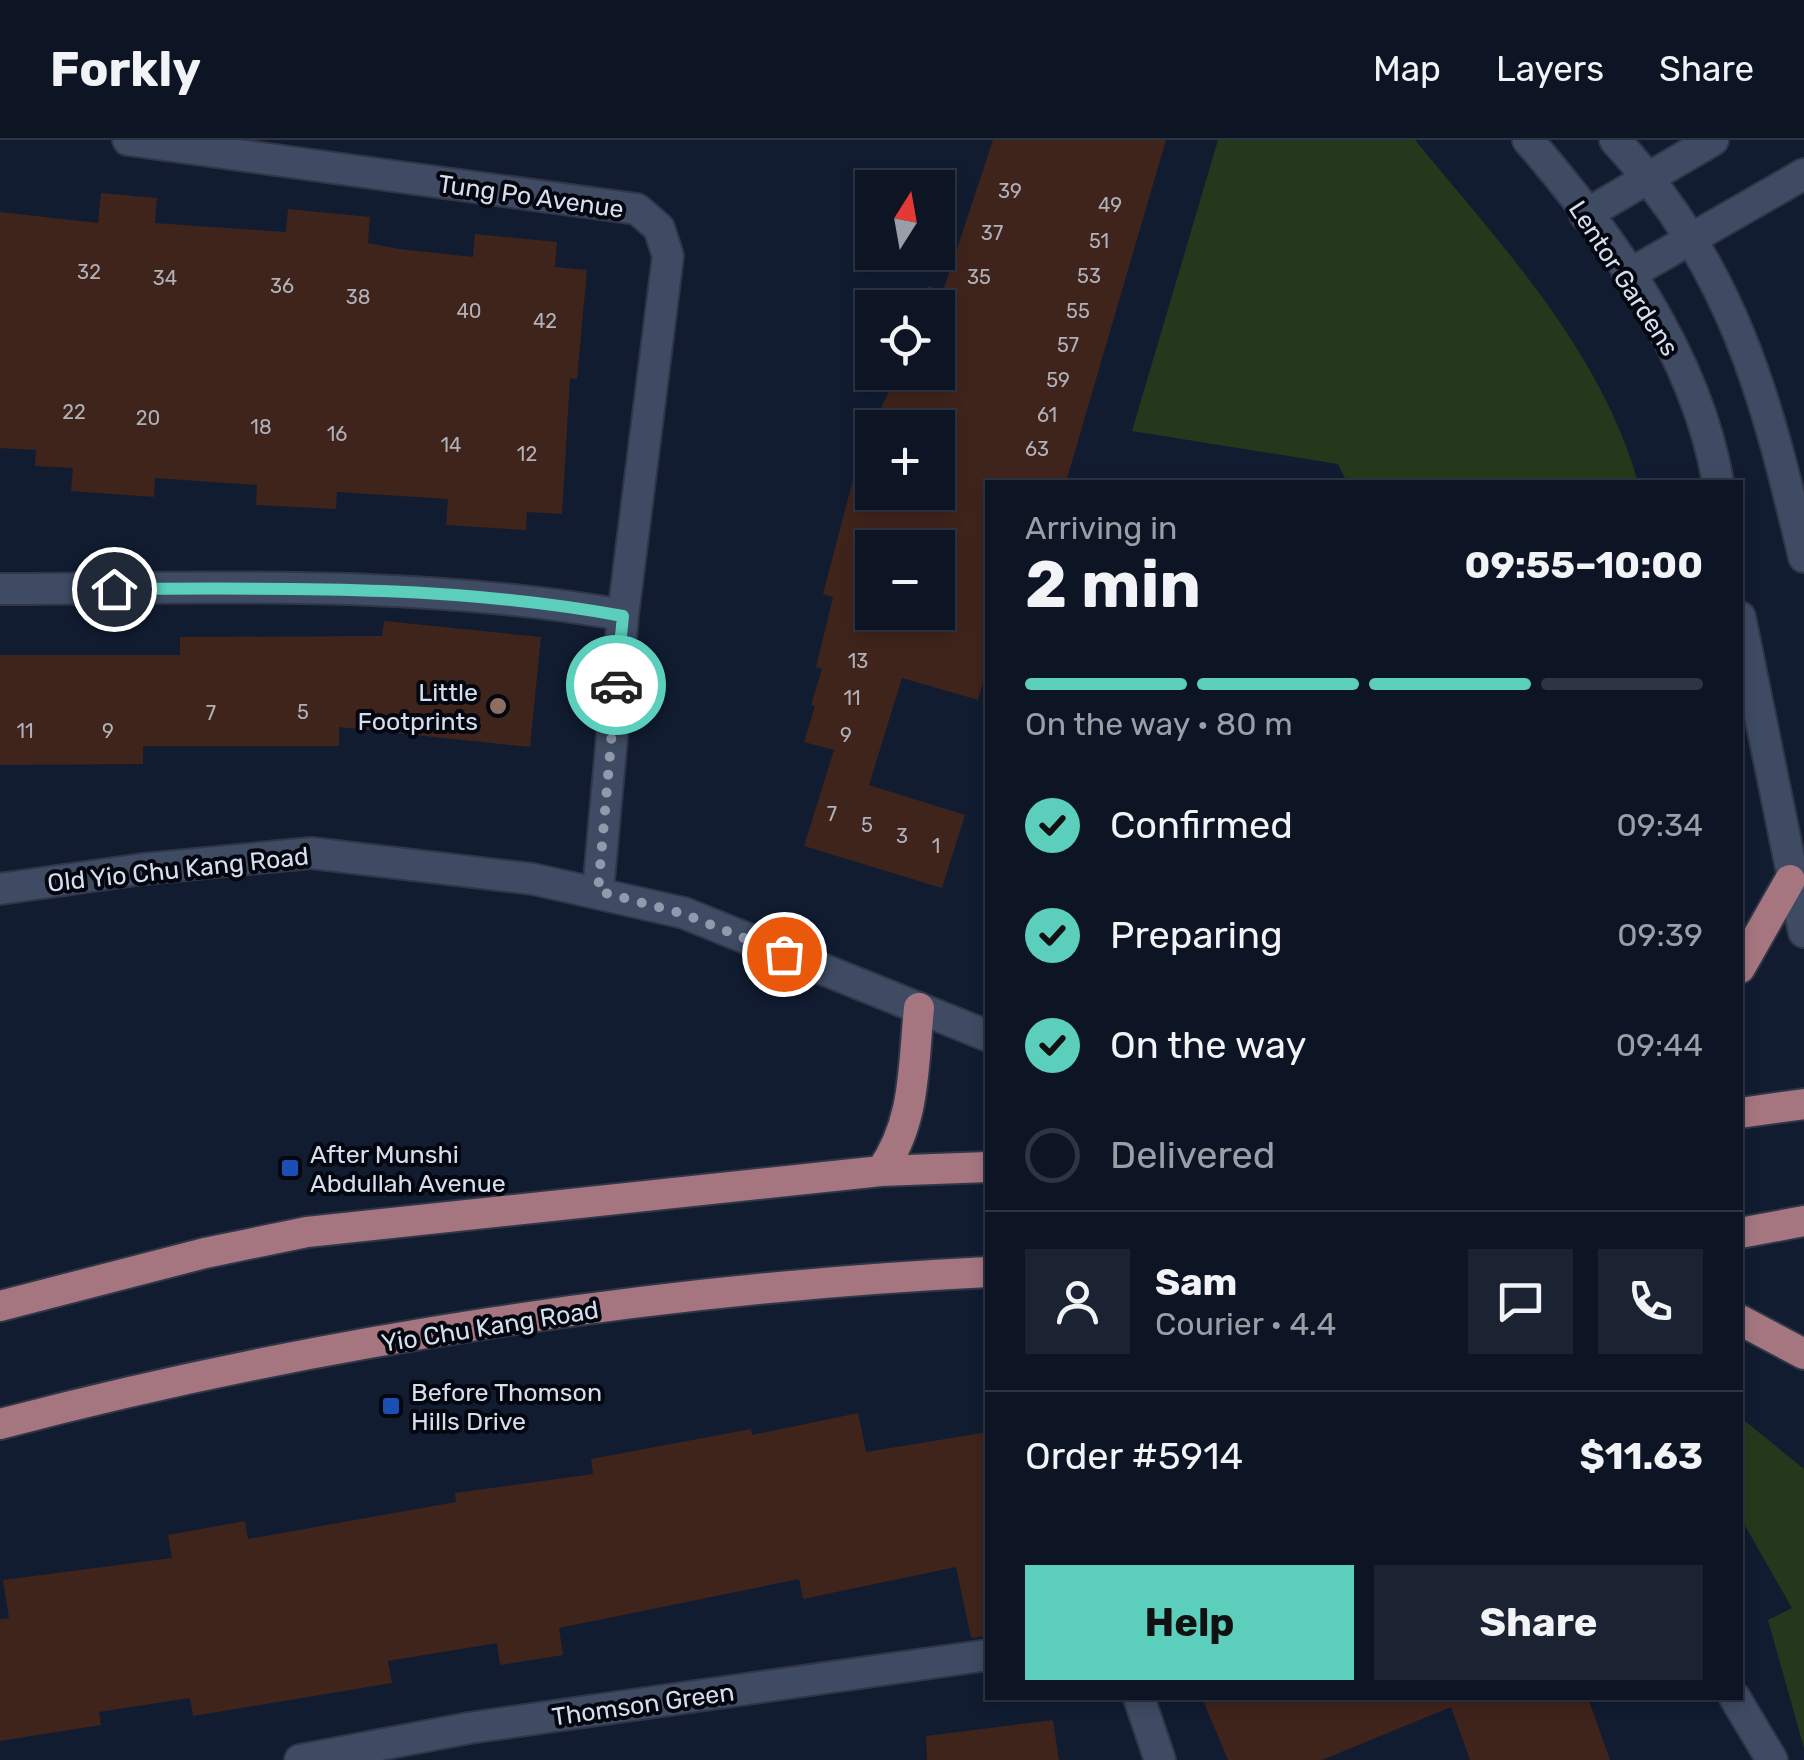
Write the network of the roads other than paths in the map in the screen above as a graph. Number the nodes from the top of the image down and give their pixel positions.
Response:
1 (128, 140) edge
2 (1528, 140) edge
3 (1615, 140) edge
4 (1713, 140) edge
5 (1804, 174) edge
6 (1649, 177) junction
7 (1585, 214) junction
8 (1693, 237) junction
9 (1628, 275) junction
10 (1718, 480) edge
11 (1804, 557) edge
12 (0, 590) edge
13 (623, 616) junction
14 (1743, 633) edge
15 (1790, 880) junction
16 (0, 889) edge
17 (598, 891) junction
18 (1804, 932) edge
19 (1743, 963) edge
20 (918, 1008) junction
21 (985, 1035) edge
22 (1804, 1104) edge
23 (1743, 1113) edge
24 (985, 1166) edge
25 (881, 1171) junction
26 (1804, 1221) edge
27 (1743, 1232) edge
28 (985, 1272) edge
29 (0, 1306) edge
30 (1743, 1322) edge
31 (1804, 1354) edge
32 (0, 1424) edge
33 (985, 1655) edge
34 (1140, 1700) edge
35 (1735, 1700) edge
36 (300, 1760) edge
37 (1160, 1760) edge
38 (1772, 1760) edge

1 - 13 street, Tung Po Avenue
2 - 7 street, Lentor Gardens
3 - 6 street
4 - 6 street
5 - 8 street
6 - 7 street
6 - 8 street
7 - 9 street, Lentor Gardens
8 - 9 street
8 - 11 street
9 - 10 street, Lentor Gardens
12 - 13 street
13 - 17 street, Tung Po Avenue
14 - 15 street
15 - 18 street
15 - 19 main road
16 - 17 street, Old Yio Chu Kang Road
17 - 20 street, Old Yio Chu Kang Road
20 - 21 street, Old Yio Chu Kang Road
20 - 25 main road
22 - 23 main road
24 - 25 main road
25 - 29 main road
26 - 27 main road
28 - 32 main road, Yio Chu Kang Road
30 - 31 main road
33 - 36 street, Thomson Green
34 - 37 street
35 - 38 street

